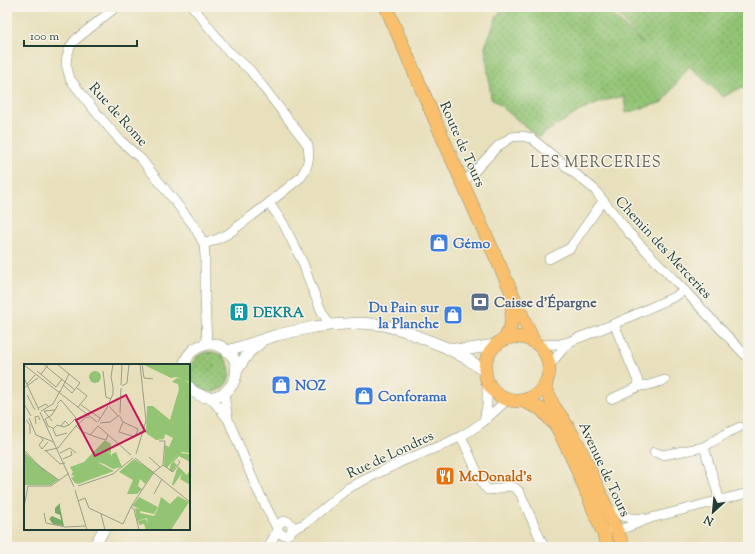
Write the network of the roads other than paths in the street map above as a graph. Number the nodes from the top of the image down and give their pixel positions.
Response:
1 (116, 7) edge
2 (193, 7) edge
3 (386, 7) edge
4 (462, 182) junction
5 (603, 201) junction
6 (269, 203) junction
7 (204, 244) junction
8 (549, 259) dead end
9 (684, 290) junction
10 (513, 293) junction
11 (614, 324) junction
12 (330, 325) junction
13 (266, 338) junction
14 (571, 341) junction
15 (500, 342) junction
16 (207, 344) junction
17 (537, 344) junction
18 (445, 347) junction
19 (228, 351) junction
20 (748, 358) edge
21 (184, 364) edge
22 (549, 366) junction
23 (237, 370) junction
24 (485, 376) junction
25 (665, 380) dead end
26 (545, 385) junction
27 (640, 386) junction
28 (191, 392) edge
29 (224, 394) junction
30 (211, 398) junction
31 (611, 399) dead end
32 (507, 400) junction
33 (523, 401) junction
34 (228, 419) junction
35 (484, 421) junction
36 (740, 427) dead end
37 (461, 436) junction
38 (704, 447) junction
39 (654, 452) dead end
40 (574, 462) junction
41 (748, 493) edge
42 (720, 501) junction
43 (605, 506) junction
44 (651, 518) junction
45 (284, 527) junction
46 (103, 530) edge
47 (617, 531) junction
48 (94, 547) edge
49 (269, 547) edge
50 (274, 547) edge
51 (544, 547) edge
52 (610, 547) edge
53 (624, 547) edge

1 - 7 street, Rue de Rome
2 - 6 street
3 - 4 main road, Route de Tours
4 - 5 street, Chemin des Merceries
4 - 10 main road, Route de Tours
5 - 8 street
5 - 9 street, Chemin des Merceries
6 - 7 street
6 - 12 street
7 - 16 street, Rue de Rome
9 - 11 street
9 - 20 street, Chemin des Merceries
10 - 15 main road, Route de Tours
10 - 17 main road, Route de Tours
11 - 14 street
11 - 27 street
12 - 13 street
12 - 18 street
13 - 19 street
13 - 23 street
14 - 17 street
14 - 22 street
15 - 17 main road
15 - 18 street
15 - 24 main road
16 - 19 street
16 - 21 street
17 - 22 main road
18 - 24 street
19 - 23 street
22 - 26 main road
23 - 29 street
24 - 32 main road
24 - 35 street
25 - 27 street
26 - 33 main road
26 - 43 main road, Avenue de Tours
27 - 31 street
28 - 30 street
29 - 30 street
29 - 34 street
30 - 34 street
32 - 33 main road
32 - 35 street, Rue de Londres
33 - 40 main road, Avenue de Tours
34 - 45 street
35 - 37 street, Rue de Londres
36 - 38 street
37 - 45 street, Rue de Londres
37 - 51 street
38 - 39 street
38 - 42 street
40 - 47 street
40 - 52 main road, Avenue de Tours
41 - 42 street
42 - 44 street
43 - 44 street
43 - 47 main road, Avenue de Tours
44 - 47 street
45 - 49 street
45 - 50 street, Rue de Londres
46 - 48 street
47 - 53 main road, Avenue de Tours

